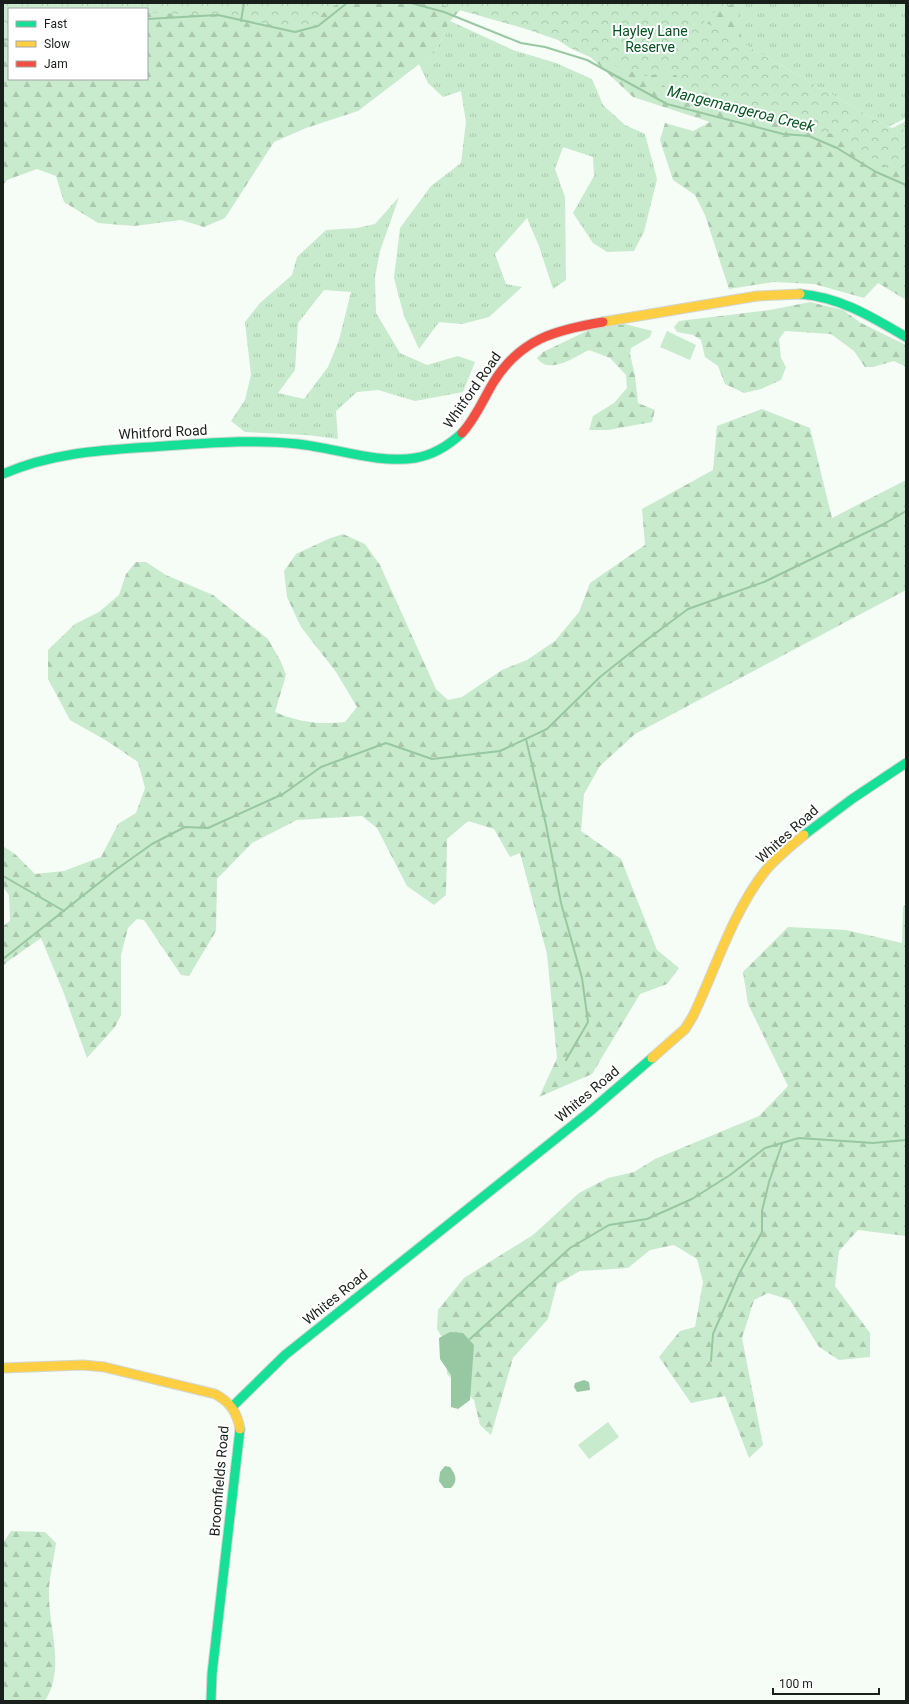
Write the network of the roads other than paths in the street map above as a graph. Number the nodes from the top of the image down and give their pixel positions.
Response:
1 (906, 337) edge
2 (3, 474) edge
3 (906, 763) edge
4 (3, 1368) edge
5 (233, 1406) junction
6 (211, 1701) edge

1 - 2 street, Whitford Road
3 - 5 street, Whites Road
4 - 5 street, Broomfields Road
5 - 6 street, Broomfields Road

